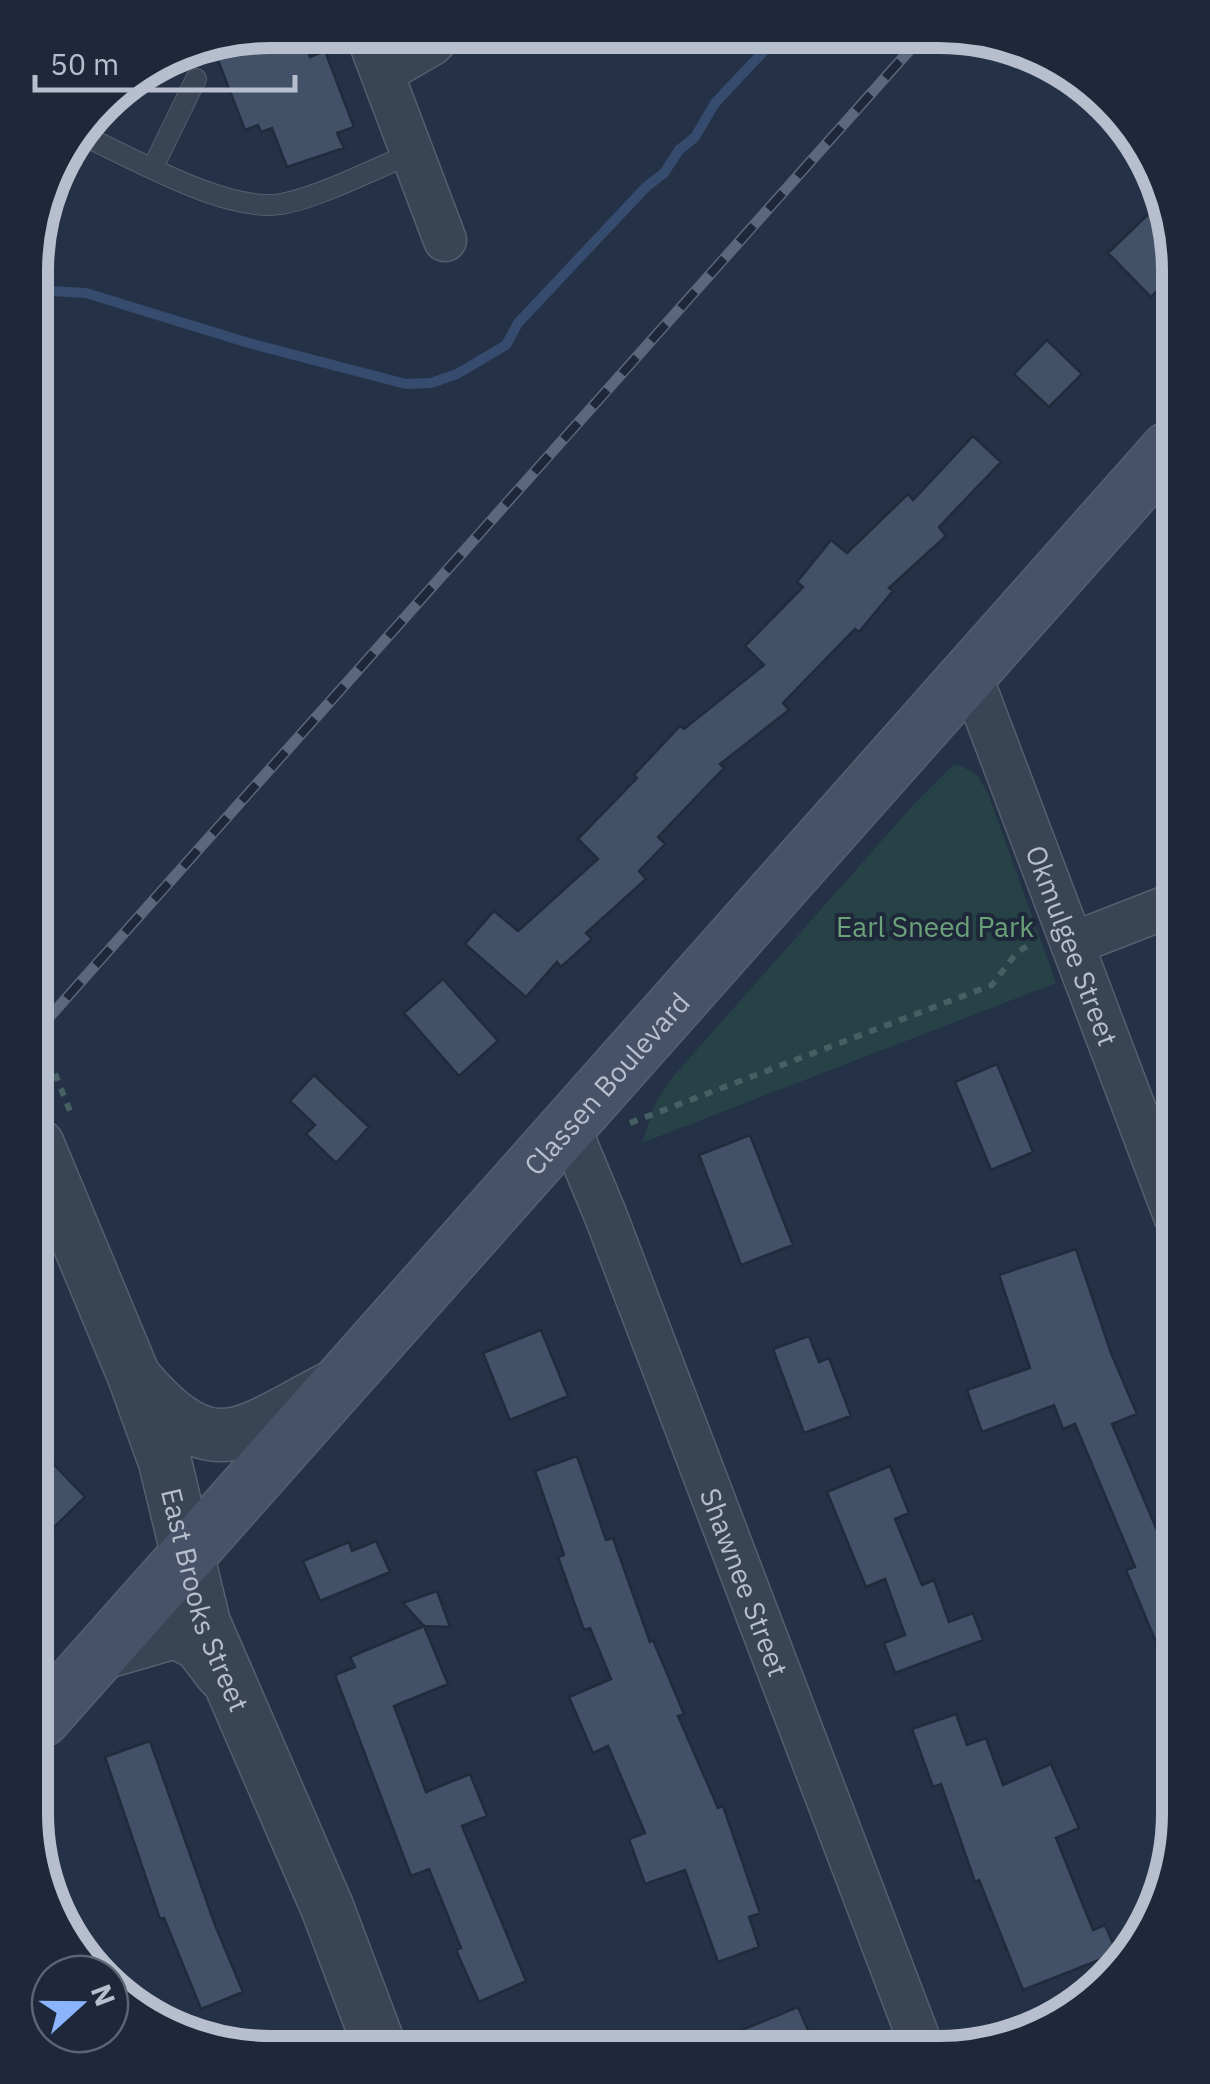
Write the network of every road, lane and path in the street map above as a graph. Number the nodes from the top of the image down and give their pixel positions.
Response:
1 (373, 48) edge
2 (425, 48) edge
3 (382, 74) junction
4 (196, 79) dead end
5 (91, 139) edge
6 (412, 153) junction
7 (153, 167) junction
8 (445, 240) dead end
9 (1162, 457) edge
10 (970, 674) junction
11 (1162, 908) edge
12 (1070, 937) junction
13 (578, 1113) junction
14 (48, 1169) edge
15 (1162, 1181) edge
16 (134, 1376) junction
17 (338, 1384) junction
18 (186, 1554) junction
19 (99, 1654) junction
20 (229, 1682) junction
21 (48, 1712) edge
22 (377, 2036) edge
23 (918, 2036) edge

1 - 3 street
2 - 3 street
3 - 6 street
4 - 7 lane
5 - 7 lane
6 - 7 lane
6 - 8 street
9 - 10 main road, Classen Boulevard
10 - 12 street, Okmulgee Street
10 - 13 main road, Classen Boulevard
11 - 12 street
12 - 13 path
12 - 15 street, Okmulgee Street
13 - 17 main road, Classen Boulevard
13 - 23 street, Shawnee Street
14 - 16 street, East Brooks Street
16 - 17 street
16 - 18 street, East Brooks Street
17 - 18 main road, Classen Boulevard
18 - 19 main road, Classen Boulevard
18 - 20 street, East Brooks Street
19 - 20 street
19 - 21 main road, Classen Boulevard
20 - 22 street, East Brooks Street

